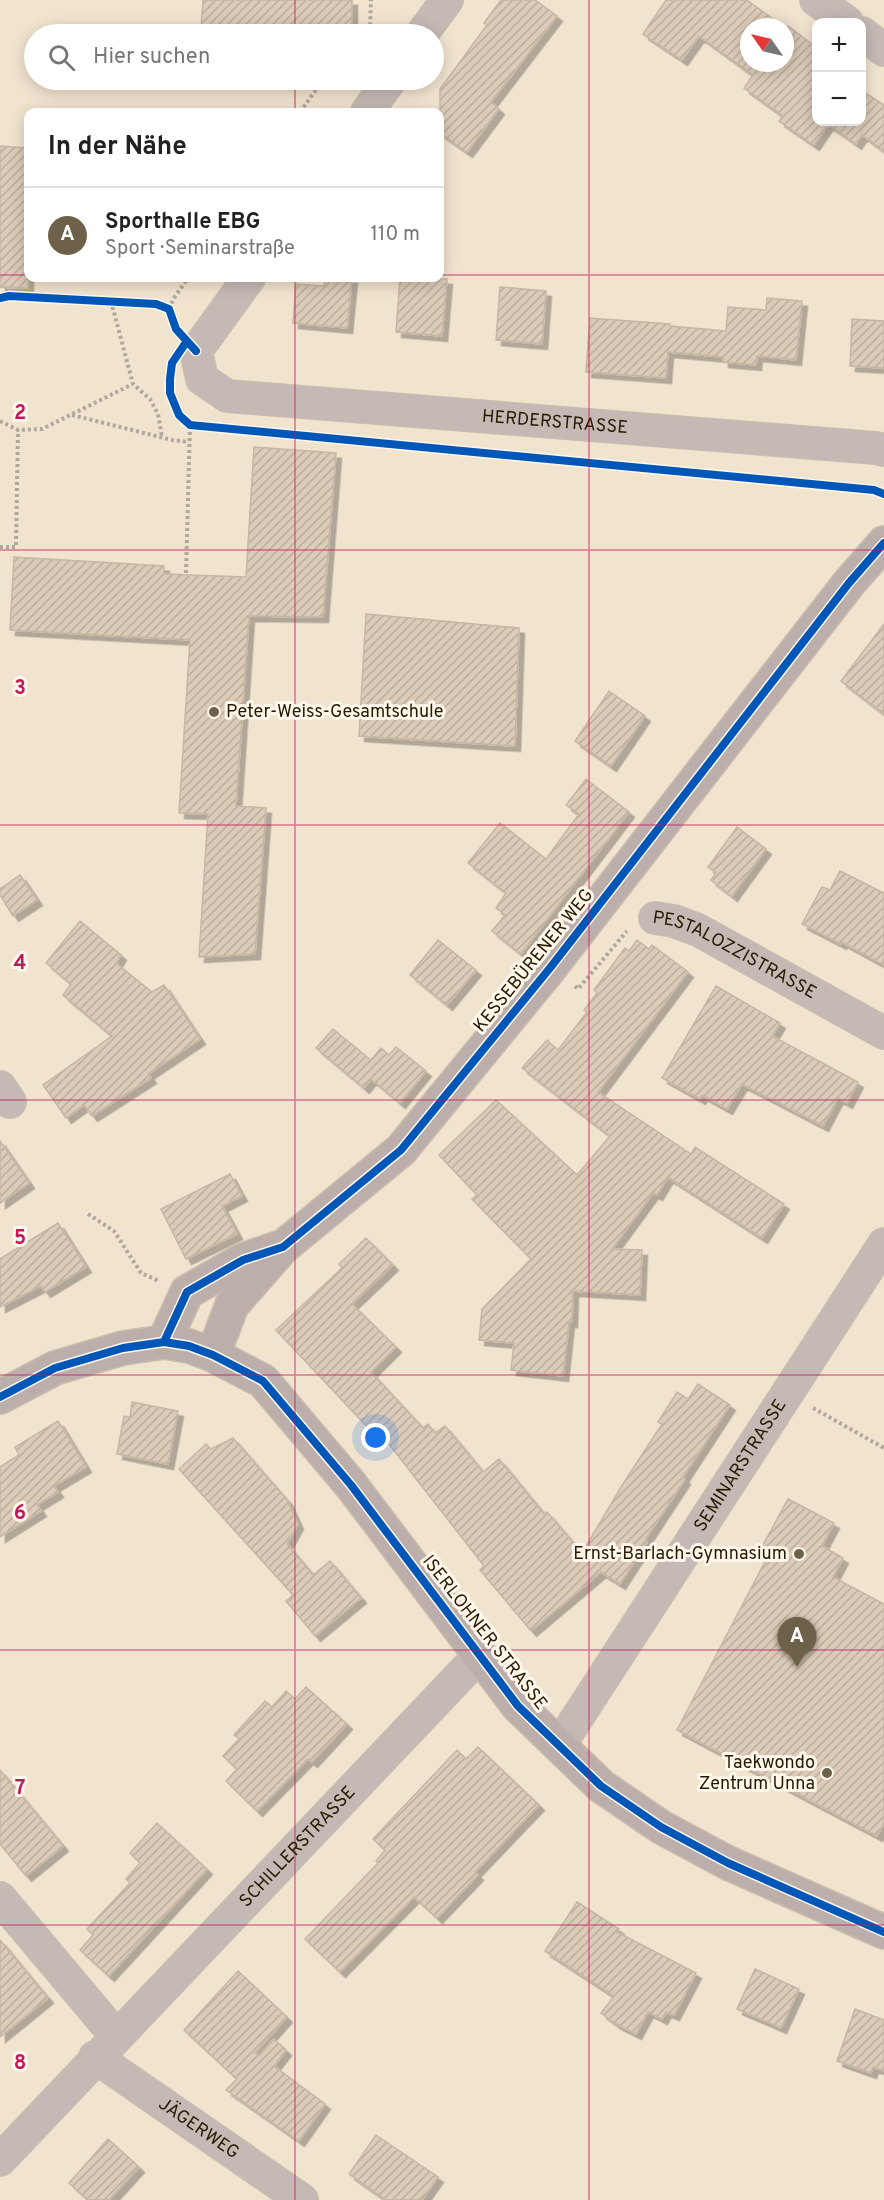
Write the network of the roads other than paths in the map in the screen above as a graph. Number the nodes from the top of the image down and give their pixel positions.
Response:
1 (447, 0) edge
2 (816, 0) edge
3 (841, 18) edge
4 (421, 24) edge
5 (866, 37) edge
6 (884, 50) edge
7 (383, 90) edge
8 (370, 108) edge
9 (246, 282) edge
10 (884, 450) edge
11 (884, 543) edge
12 (655, 918) road end
13 (884, 1033) edge
14 (884, 1245) edge
15 (283, 1247) junction
16 (164, 1342) junction
17 (213, 1355) junction
18 (0, 1397) edge
19 (478, 1656) junction
20 (559, 1746) junction
21 (0, 1898) edge
22 (884, 1932) edge
23 (106, 2047) junction
24 (0, 2160) edge
25 (302, 2200) edge

1 - 4 street
2 - 3 street
5 - 6 street
7 - 8 street
9 - 10 street, HERDERSTRASSE
11 - 15 main road, KESSEBÜRENER WEG
12 - 13 street, PESTALOZZISTRASSE
14 - 20 street, SEMINARSTRASSE
15 - 16 main road, KESSEBÜRENER WEG
15 - 17 main road, KESSEBÜRENER WEG
16 - 17 main road, ISERLOHNER STRASSE
16 - 18 main road, ISERLOHNER STRASSE
17 - 19 main road, ISERLOHNER STRASSE
19 - 20 main road, ISERLOHNER STRASSE
19 - 23 street, SCHILLERSTRASSE
20 - 22 main road, ISERLOHNER STRASSE
21 - 23 street
23 - 24 street, SCHILLERSTRASSE
23 - 25 street, JÄGERWEG

